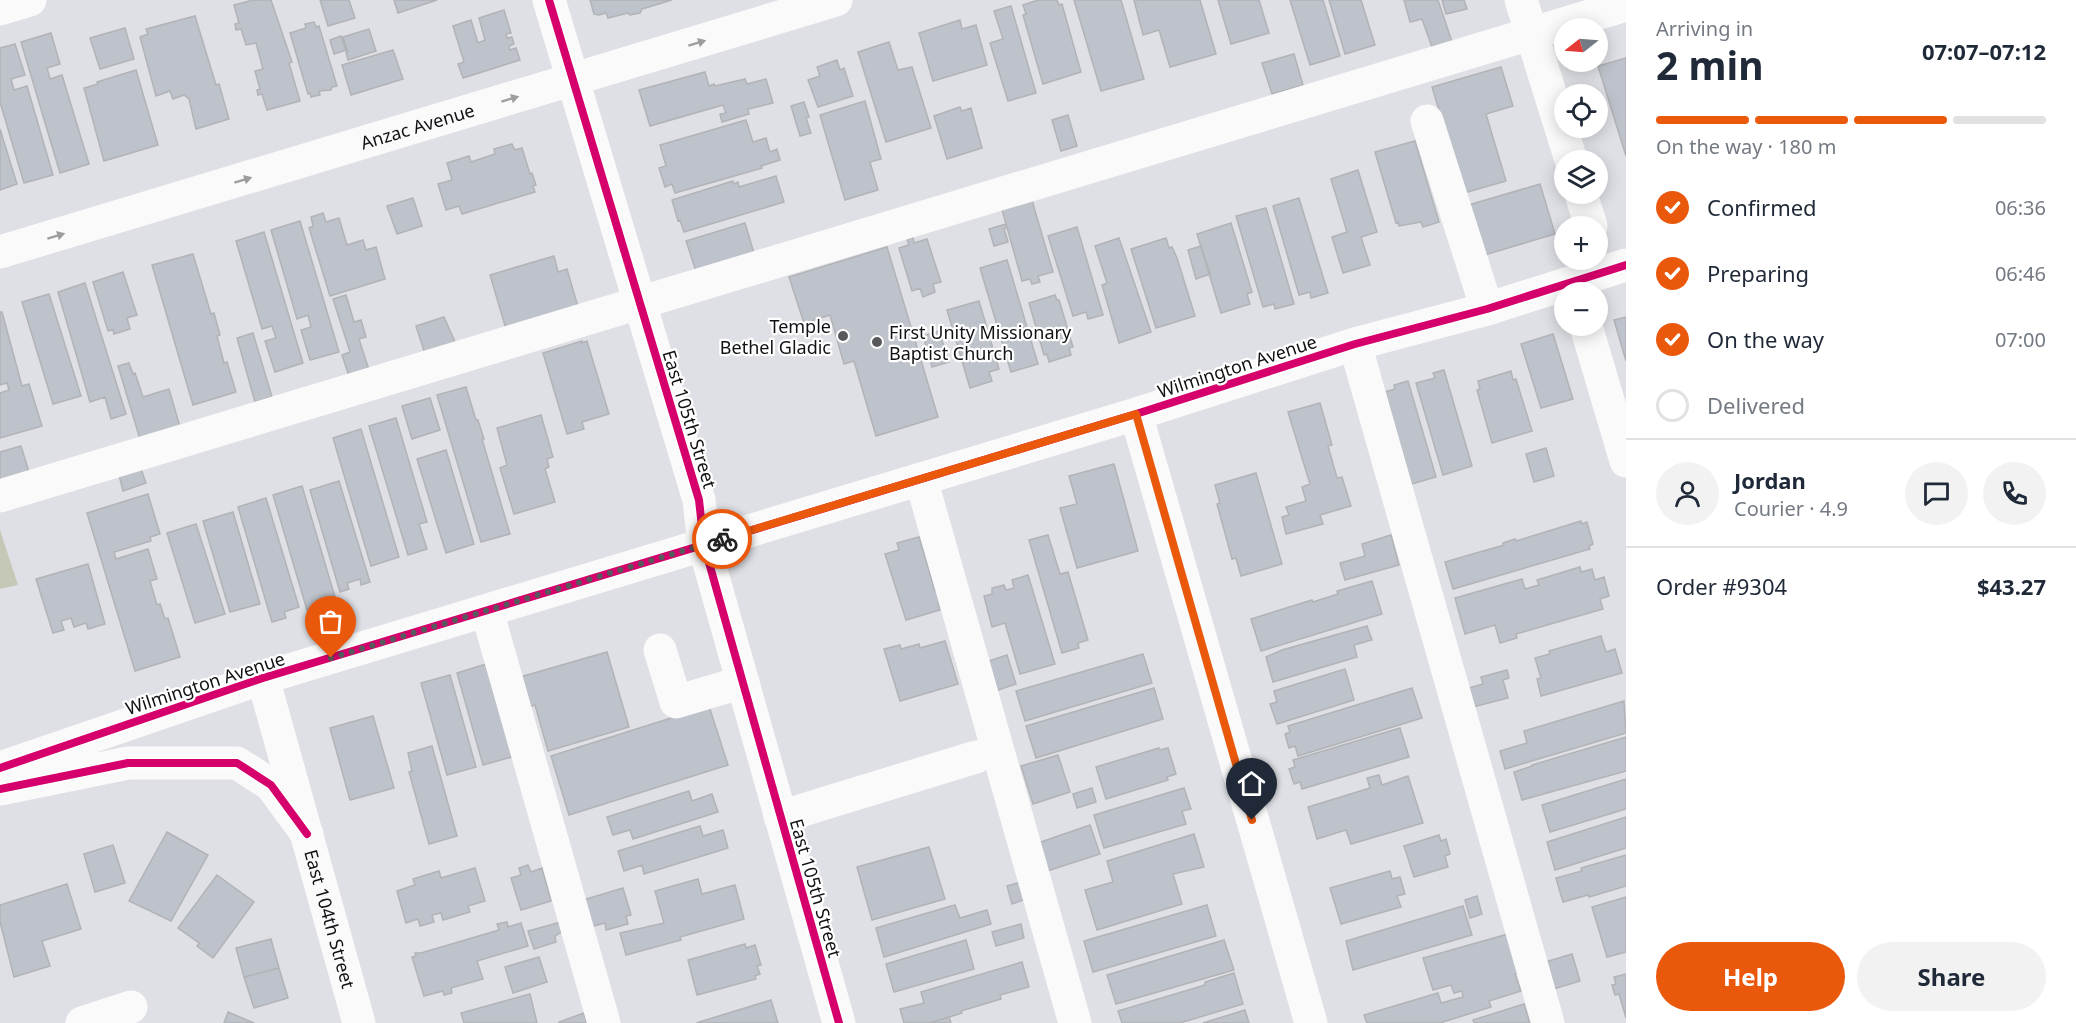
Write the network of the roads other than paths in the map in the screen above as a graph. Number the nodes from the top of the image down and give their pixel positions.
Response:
1 (30, 0) edge
2 (549, 0) edge
3 (836, 0) edge
4 (1521, 0) edge
5 (1626, 5) edge
6 (0, 9) edge
7 (1532, 34) junction
8 (573, 80) junction
9 (1427, 121) dead end
10 (1568, 150) edge
11 (0, 252) edge
12 (1610, 261) edge
13 (1581, 282) edge
14 (1554, 292) edge
15 (640, 304) junction
16 (1486, 309) junction
17 (1589, 336) edge
18 (1355, 344) junction
19 (1136, 414) junction
20 (1626, 461) edge
21 (921, 479) junction
22 (0, 496) edge
23 (704, 545) junction
24 (488, 611) junction
25 (660, 650) dead end
26 (263, 678) junction
27 (743, 682) junction
28 (976, 757) dead end
29 (0, 768) edge
30 (0, 789) edge
31 (780, 817) junction
32 (307, 834) junction
33 (130, 1007) dead end
34 (81, 1023) edge
35 (359, 1023) edge
36 (604, 1023) edge
37 (839, 1023) edge
38 (1075, 1023) edge
39 (1311, 1023) edge
40 (1548, 1023) edge

1 - 6 street
2 - 8 street, East 105th Street
8 -> 3 street, Anzac Avenue
4 - 7 street
5 - 7 street
7 - 10 street
7 - 15 street
11 -> 8 street, Anzac Avenue
8 - 15 street, East 105th Street
9 - 16 street
12 - 13 street, Wilmington Avenue
14 - 16 street, Wilmington Avenue
15 - 22 street
15 - 23 street, East 105th Street
16 - 18 street, Wilmington Avenue
17 - 20 street
18 - 19 street, Wilmington Avenue
18 - 40 street
19 - 21 street, Wilmington Avenue
19 - 39 street
21 - 23 street, Wilmington Avenue
21 - 38 street
23 - 24 street, Wilmington Avenue
23 - 27 street, East 105th Street
24 - 26 street, Wilmington Avenue
24 - 36 street
25 - 27 street
26 - 29 street, Wilmington Avenue
26 - 32 street, East 104th Street
27 - 31 street, East 105th Street
28 - 31 street
30 - 32 street
31 - 37 street, East 105th Street
32 - 35 street, East 104th Street
33 - 34 street

